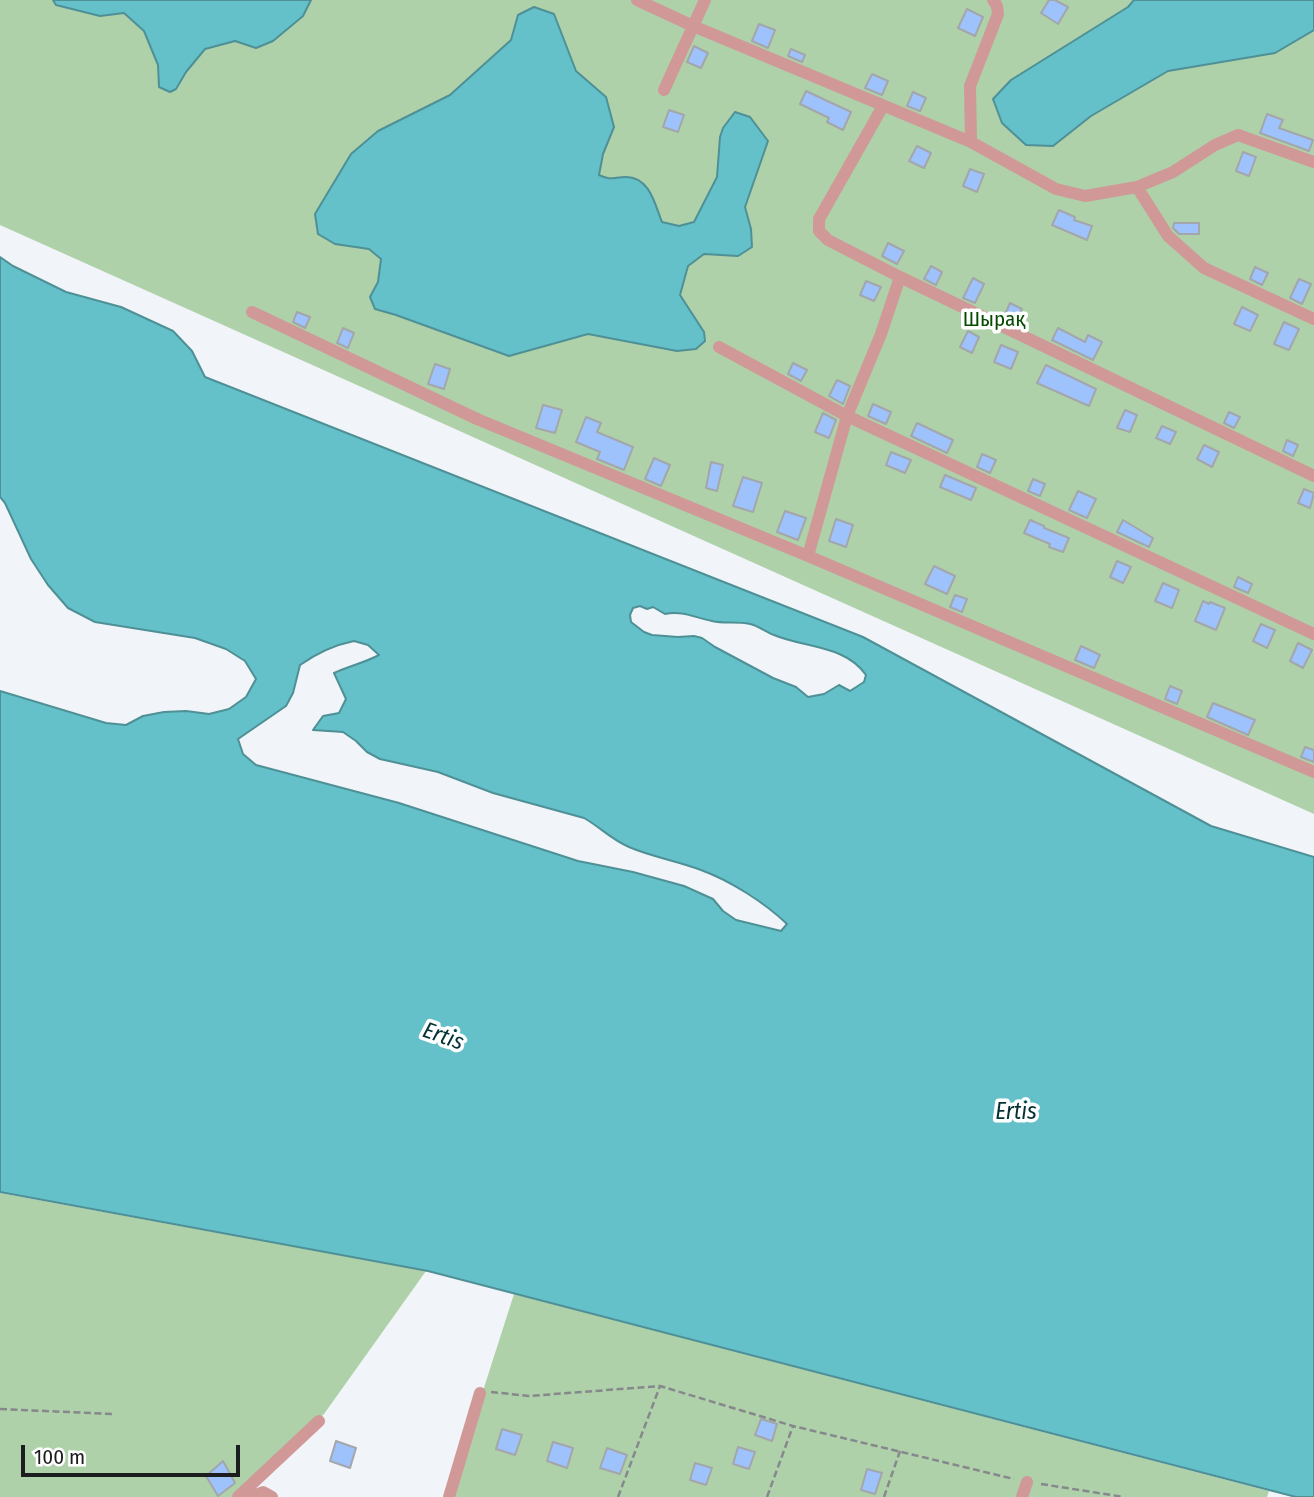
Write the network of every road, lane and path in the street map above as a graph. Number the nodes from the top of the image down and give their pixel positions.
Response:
1 (637, 0) edge
2 (705, 0) edge
3 (993, 0) edge
4 (693, 26) junction
5 (664, 90) dead end
6 (883, 106) junction
7 (971, 142) junction
8 (1314, 162) edge
9 (1137, 187) junction
10 (900, 277) junction
11 (252, 312) dead end
12 (1314, 319) edge
13 (719, 347) dead end
14 (847, 416) junction
15 (1314, 476) edge
16 (808, 556) junction
17 (1314, 634) edge
18 (1314, 772) edge
19 (660, 1386) junction
20 (480, 1393) joint
21 (0, 1409) edge
22 (112, 1414) dead end
23 (319, 1421) dead end
24 (793, 1426) junction
25 (900, 1451) junction
26 (1027, 1482) junction
27 (238, 1497) edge
28 (251, 1497) edge
29 (272, 1497) edge
30 (449, 1497) edge
31 (618, 1497) edge
32 (767, 1497) edge
33 (884, 1497) edge
34 (1022, 1497) edge
35 (1124, 1497) edge

1 - 4 street
2 - 4 street
3 - 7 street
4 - 5 street
4 - 6 street
6 - 7 street
6 - 10 street
7 - 9 street
8 - 9 street
9 - 12 street
10 - 14 street
10 - 15 street
11 - 16 street
13 - 14 street
14 - 16 street
14 - 17 street
16 - 18 street
19 - 20 path
19 - 24 path
19 - 31 path
20 - 30 street
21 - 22 path
23 - 27 street
24 - 25 path
24 - 32 path
25 - 26 path
25 - 33 path
26 - 34 street
26 - 35 path
28 - 29 street

